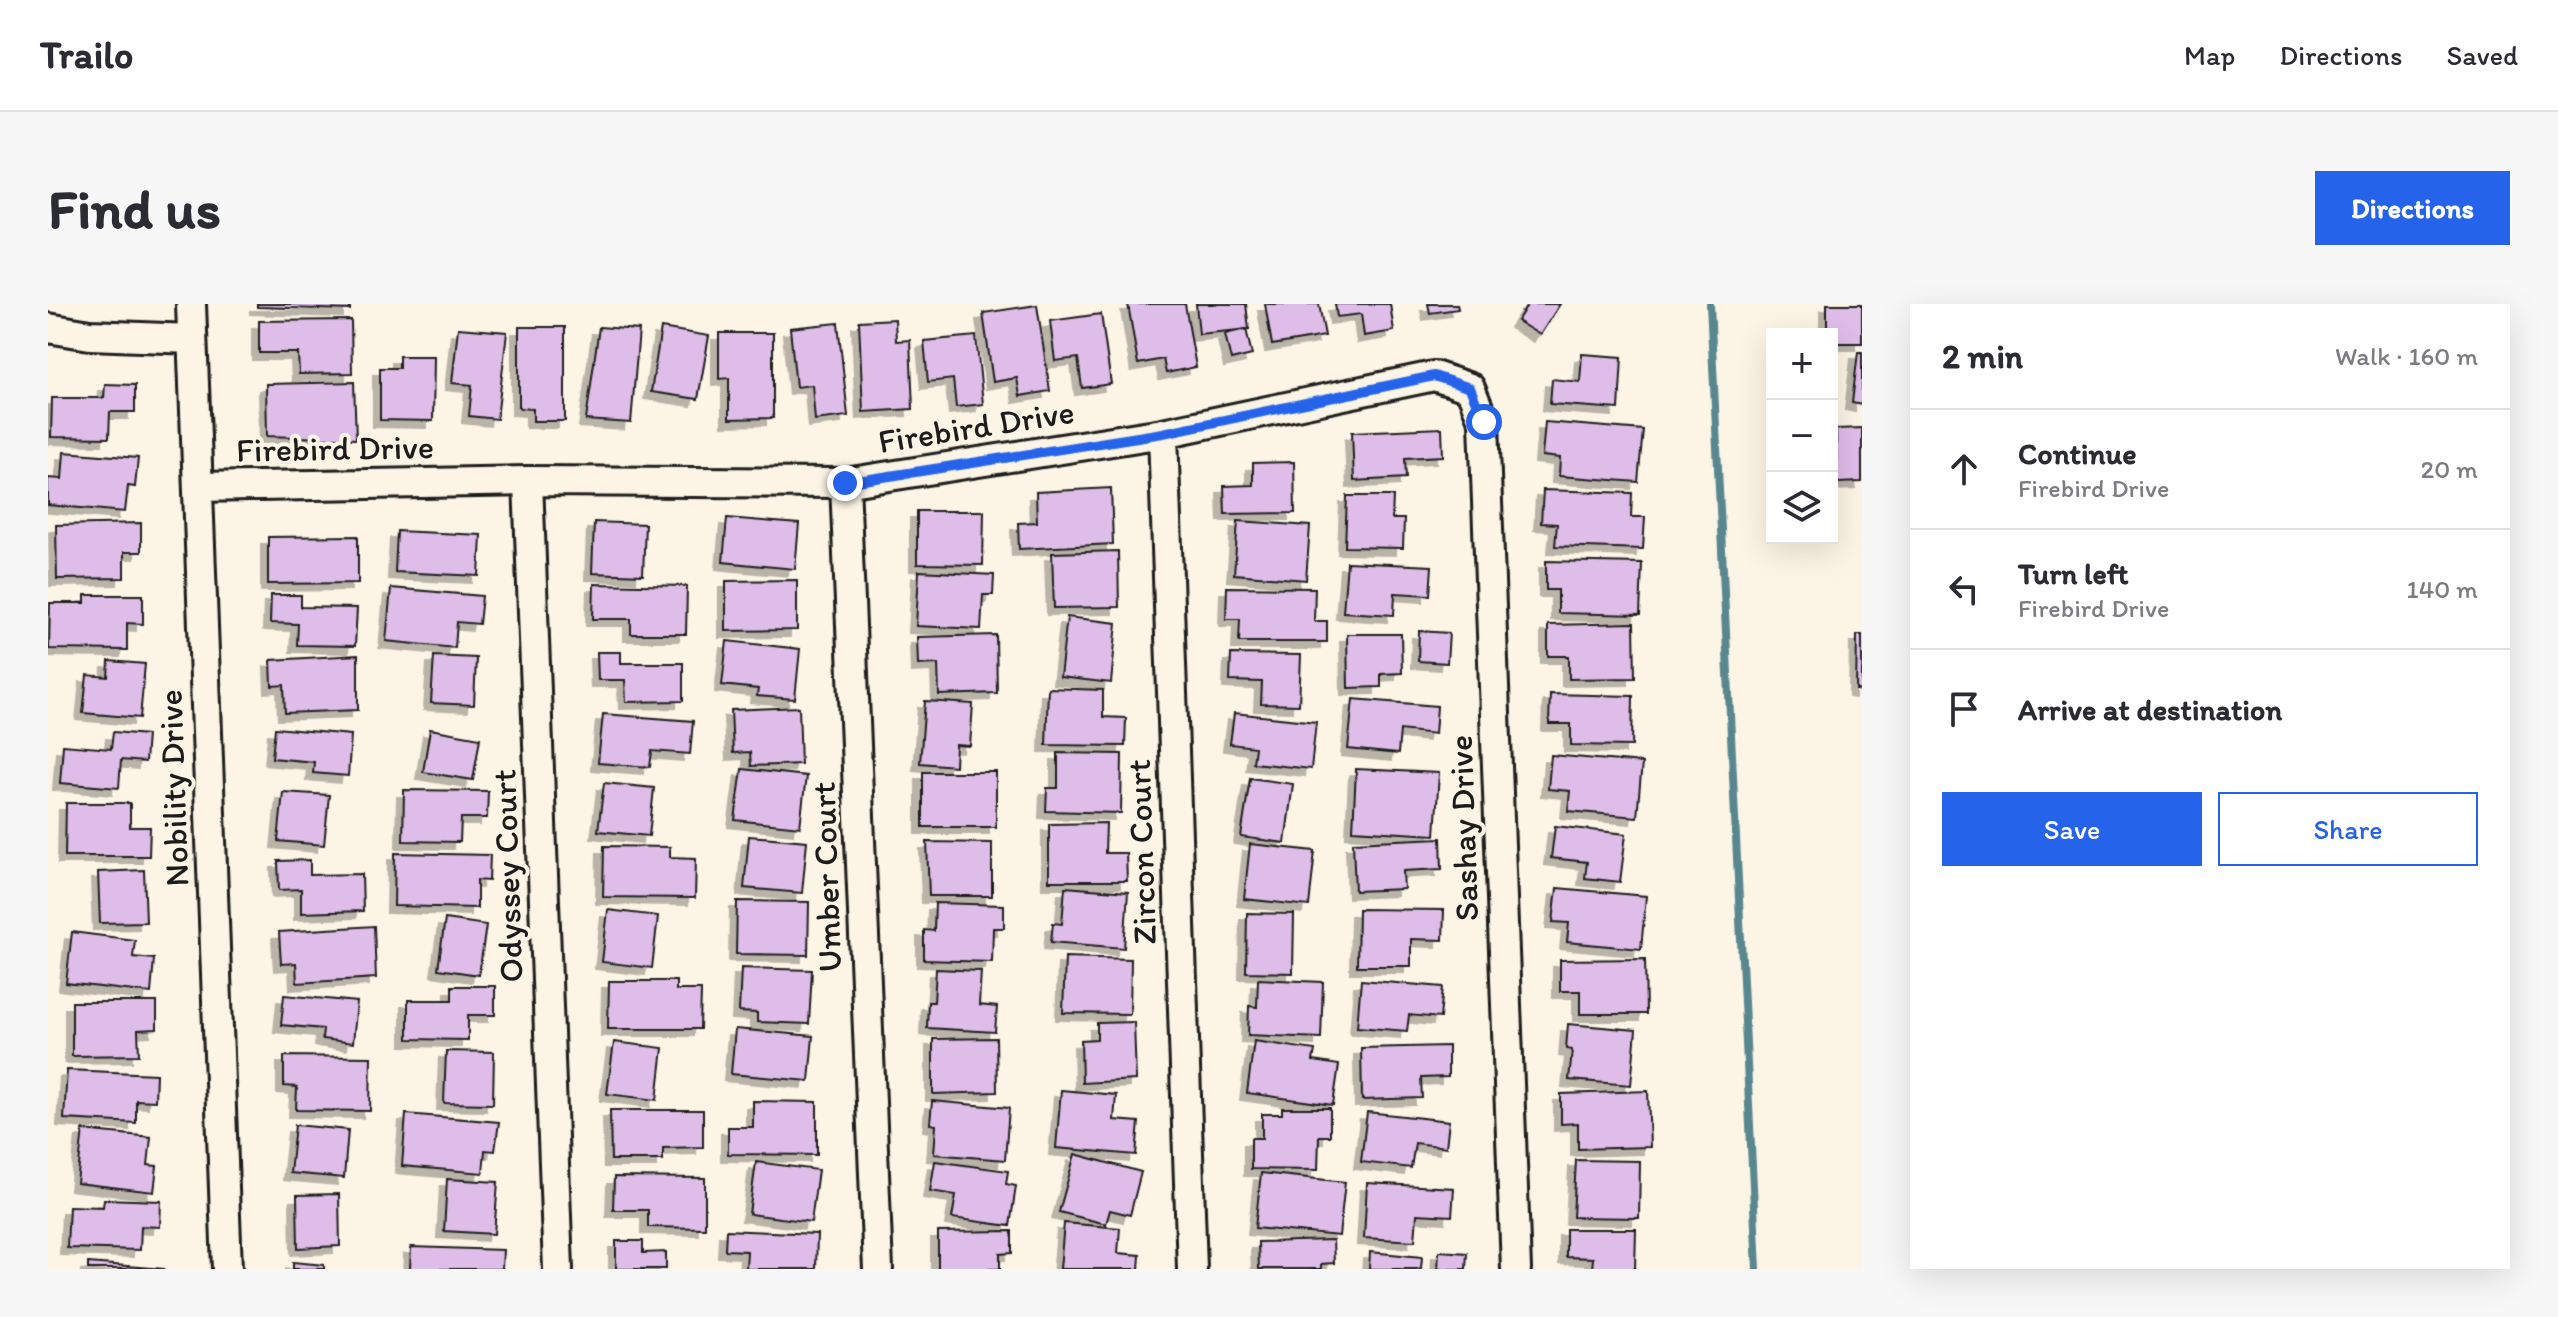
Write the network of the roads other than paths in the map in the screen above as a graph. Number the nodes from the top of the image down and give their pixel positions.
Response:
1 (191, 304) edge
2 (48, 328) edge
3 (192, 339) junction
4 (1470, 388) joint
5 (1163, 433) junction
6 (528, 481) junction
7 (845, 483) junction
8 (198, 487) junction
9 (227, 1269) edge
10 (558, 1269) edge
11 (878, 1269) edge
12 (1192, 1269) edge
13 (1516, 1269) edge

1 - 3 street, Nobility Drive
2 - 3 street
3 - 8 street, Nobility Drive
4 - 5 street, Firebird Drive
4 - 13 street, Sashay Drive
5 - 7 street, Firebird Drive
5 - 12 street, Zircon Court
6 - 7 street, Firebird Drive
6 - 8 street, Firebird Drive
6 - 10 street, Odyssey Court
7 - 11 street, Umber Court
8 - 9 street, Nobility Drive

